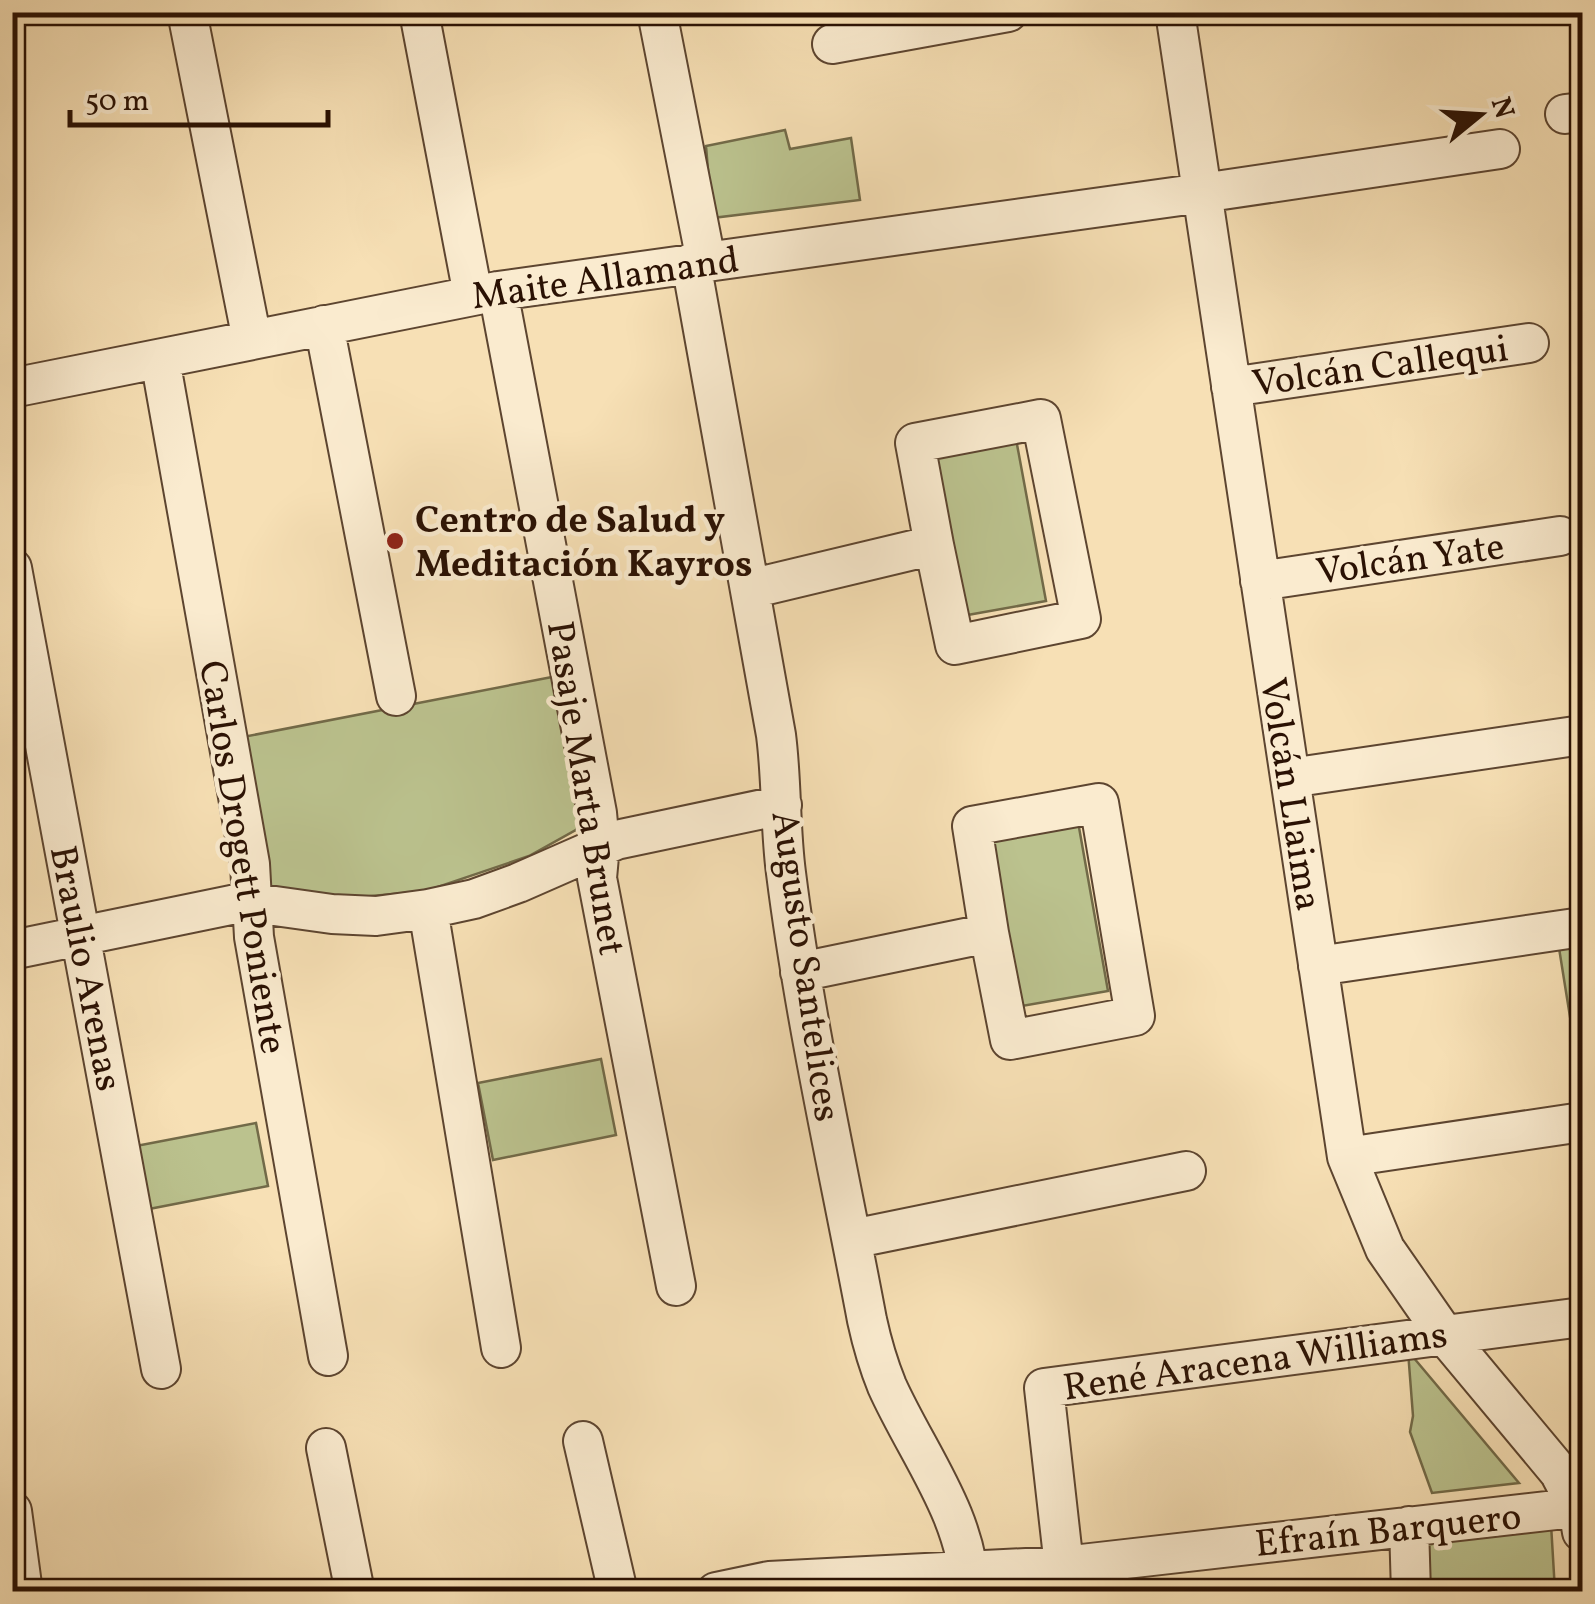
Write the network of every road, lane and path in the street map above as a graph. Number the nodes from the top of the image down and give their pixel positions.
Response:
1 (187, 12) edge
2 (419, 12) edge
3 (658, 12) edge
4 (1008, 12) edge
5 (1175, 12) edge
6 (832, 44) dead end
7 (1500, 148) dead end
8 (1202, 193) junction
9 (699, 262) junction
10 (486, 293) junction
11 (324, 325) junction
12 (252, 340) junction
13 (1530, 343) dead end
14 (160, 359) junction
15 (1231, 387) junction
16 (12, 388) edge
17 (1560, 536) dead end
18 (934, 545) junction
19 (12, 568) edge
20 (1260, 580) junction
21 (750, 589) junction
22 (396, 696) dead end
23 (1582, 735) edge
24 (1290, 778) junction
25 (782, 805) junction
26 (600, 844) junction
27 (254, 903) junction
28 (428, 908) junction
29 (1582, 927) edge
30 (988, 934) junction
31 (82, 935) junction
32 (12, 950) edge
33 (1318, 966) junction
34 (800, 972) junction
35 (1582, 1122) edge
36 (1347, 1157) junction
37 (1186, 1172) dead end
38 (852, 1238) junction
39 (676, 1286) dead end
40 (1582, 1318) edge
41 (1444, 1334) junction
42 (501, 1348) dead end
43 (328, 1356) dead end
44 (162, 1369) dead end
45 (583, 1441) dead end
46 (326, 1448) dead end
47 (12, 1511) edge
48 (1581, 1516) edge
49 (1408, 1526) junction
50 (1064, 1566) junction
51 (970, 1582) edge
52 (354, 1591) edge
53 (23, 1592) edge
54 (618, 1592) edge
55 (716, 1592) edge
56 (1412, 1592) edge

1 - 12 street
2 - 10 street, Pasaje Marta Brunet
3 - 9 street, Augusto Santelices
4 - 6 street
5 - 8 street, Volcán Llaima
7 - 8 street, Maite Allamand
8 - 9 street, Maite Allamand
8 - 15 street, Volcán Llaima
9 - 10 street, Maite Allamand
9 - 21 street, Augusto Santelices
10 - 11 street, Maite Allamand
10 - 26 street, Pasaje Marta Brunet
11 - 12 street, Maite Allamand
11 - 22 street
12 - 14 street, Maite Allamand
13 - 15 street, Volcán Callequi
14 - 16 street, Maite Allamand
14 - 27 street, Carlos Drogett Poniente
15 - 20 street, Volcán Llaima
17 - 20 street, Volcán Yate
18 - 18 street
18 - 21 street
19 - 31 street, Braulio Arenas
20 - 24 street, Volcán Llaima
21 - 25 street, Augusto Santelices
23 - 24 street
24 - 33 street, Volcán Llaima
25 - 26 street
25 - 34 street, Augusto Santelices
26 - 28 street
26 - 39 street, Pasaje Marta Brunet
27 - 28 street
27 - 31 street
27 - 43 street, Carlos Drogett Poniente
28 - 42 street
29 - 33 street
30 - 30 street
30 - 34 street
31 - 32 street
31 - 44 street, Braulio Arenas
33 - 36 street, Volcán Llaima
34 - 38 street, Augusto Santelices
35 - 36 street
36 - 41 street, Volcán Llaima
37 - 38 street
38 - 51 street, Augusto Santelices
40 - 41 street, René Aracena Williams
41 - 48 street, Volcán Llaima
41 - 50 street, René Aracena Williams
45 - 54 street
46 - 52 street
47 - 53 street
48 - 49 street, Efraín Barquero
49 - 50 street, Efraín Barquero
49 - 56 street
50 - 51 street, Efraín Barquero
51 - 55 street, Efraín Barquero

